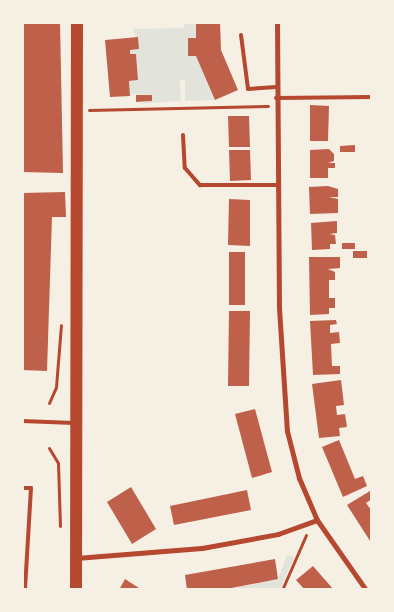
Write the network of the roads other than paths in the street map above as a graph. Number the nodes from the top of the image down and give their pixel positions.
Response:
1 (77, 22) edge
2 (277, 22) edge
3 (241, 34) dead end
4 (276, 87) junction
5 (372, 97) edge
6 (276, 98) junction
7 (183, 135) dead end
8 (277, 185) junction
9 (22, 421) edge
10 (76, 423) junction
11 (22, 488) edge
12 (317, 520) junction
13 (22, 530) edge
14 (29, 530) junction
15 (25, 549) edge
16 (75, 558) junction
17 (24, 562) edge
18 (25, 590) edge
19 (76, 590) edge
20 (366, 590) edge

1 - 10 main road
2 - 4 street
3 - 4 lane
4 - 6 street
5 - 6 lane
6 - 8 street
7 - 8 lane
8 - 12 street
9 - 10 lane
10 - 16 main road
11 - 14 lane
12 - 16 street
12 - 20 street
13 - 14 lane
14 - 15 lane
15 - 17 lane
16 - 19 main road
17 - 18 lane

